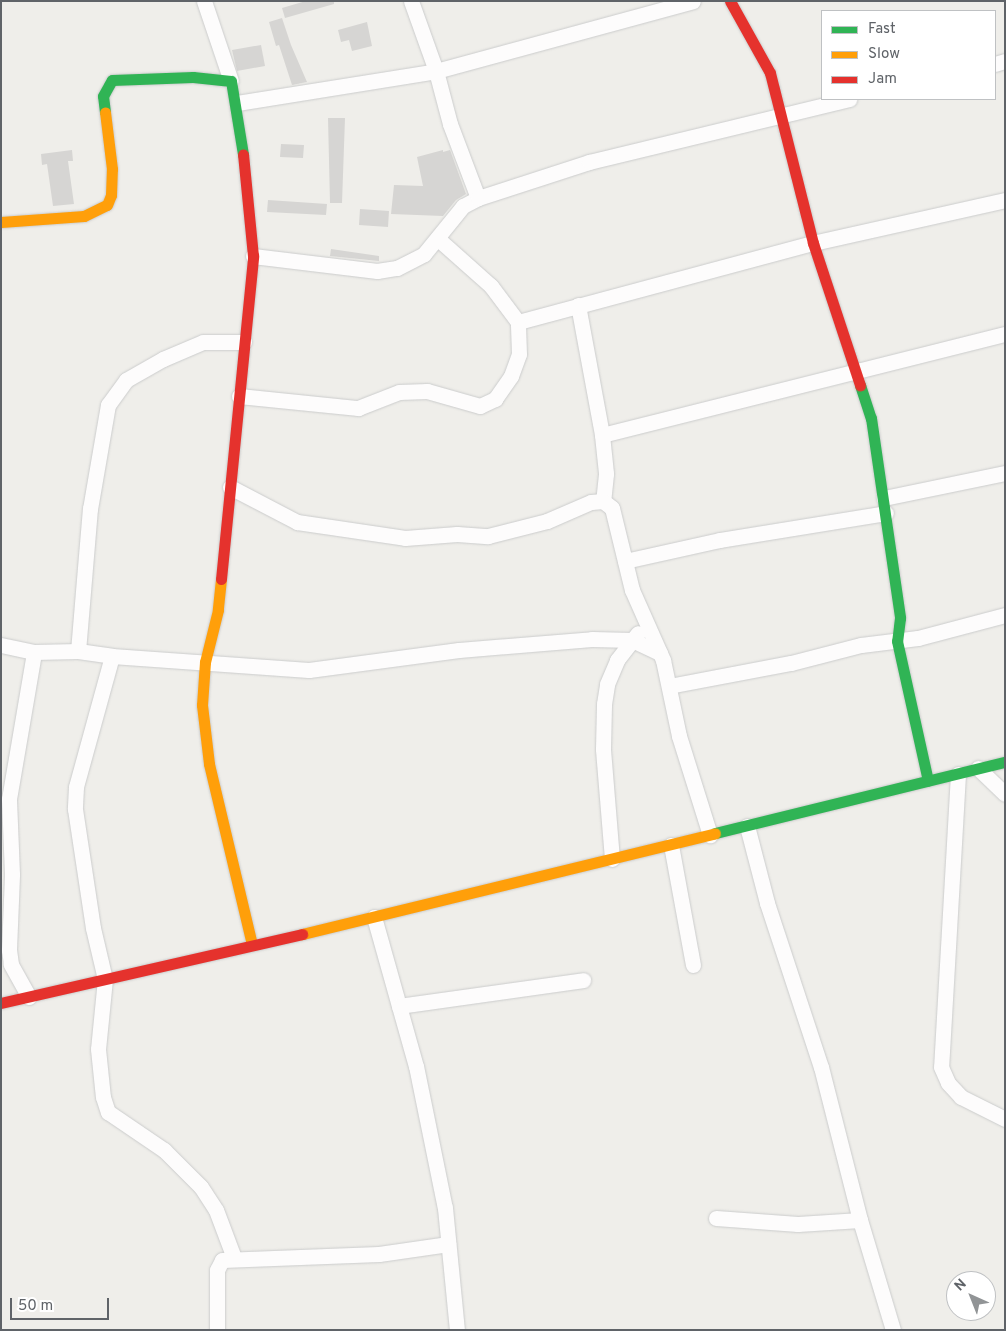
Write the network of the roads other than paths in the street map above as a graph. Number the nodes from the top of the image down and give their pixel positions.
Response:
1 (204, 1) edge
2 (411, 1) edge
3 (692, 1) edge
4 (730, 1) edge
5 (436, 71) junction
6 (231, 81) junction
7 (846, 100) edge
8 (236, 103) junction
9 (782, 117) junction
10 (478, 198) junction
11 (1005, 200) edge
12 (1, 222) edge
13 (437, 238) junction
14 (812, 243) junction
15 (252, 256) junction
16 (578, 305) junction
17 (518, 322) junction
18 (1005, 334) edge
19 (244, 342) junction
20 (856, 370) junction
21 (239, 396) junction
22 (602, 435) junction
23 (1005, 473) edge
24 (230, 487) junction
25 (603, 501) junction
26 (885, 505) junction
27 (625, 561) junction
28 (1005, 615) edge
29 (645, 624) junction
30 (632, 640) junction
31 (897, 641) junction
32 (1, 645) edge
33 (78, 651) junction
34 (34, 652) junction
35 (660, 653) junction
36 (112, 656) junction
37 (205, 662) junction
38 (669, 686) junction
39 (1005, 762) edge
40 (978, 768) junction
41 (958, 774) junction
42 (928, 781) junction
43 (1005, 794) edge
44 (5, 798) edge
45 (747, 826) junction
46 (710, 835) junction
47 (671, 844) junction
48 (612, 859) junction
49 (374, 917) junction
50 (252, 945) junction
51 (693, 965) dead end
52 (105, 979) junction
53 (583, 980) dead end
54 (29, 997) junction
55 (3, 1000) edge
56 (400, 1006) junction
57 (1005, 1119) edge
58 (716, 1218) dead end
59 (860, 1220) junction
60 (448, 1244) junction
61 (234, 1258) junction
62 (217, 1330) edge
63 (457, 1330) edge
64 (893, 1330) edge

1 - 6 street
2 - 5 street
3 - 5 street
4 - 9 street
5 - 8 street
5 - 10 street
6 - 8 street
6 - 12 street
7 - 9 street
8 - 15 street
9 - 10 street
9 - 14 street
10 - 13 street
11 - 14 street
13 - 15 street
13 - 17 street
14 - 16 street
14 - 20 street
15 - 19 street
16 - 17 street
16 - 22 street
17 - 21 street
18 - 20 street
19 - 21 street
19 - 33 street
20 - 22 street
20 - 26 street
21 - 24 street
22 - 25 street
23 - 26 street
24 - 25 street
24 - 37 street
25 - 27 street
26 - 27 street
26 - 31 street
27 - 29 street
28 - 31 street
29 - 30 street
29 - 35 street
30 - 35 street
30 - 37 street
30 - 48 street
31 - 38 street
31 - 42 street
32 - 34 street
33 - 34 street
33 - 36 street
34 - 44 street
35 - 38 street
36 - 37 street
36 - 52 street
37 - 50 street
38 - 46 street
39 - 40 street
40 - 41 street
40 - 43 street
41 - 42 street
41 - 57 street
42 - 45 street
44 - 54 street
45 - 46 street
45 - 59 street
46 - 47 street
47 - 48 street
47 - 51 street
48 - 49 street
49 - 50 street
49 - 56 street
50 - 52 street
52 - 54 street
52 - 61 street
53 - 56 street
54 - 55 street
56 - 60 street
58 - 59 street
59 - 64 street
60 - 61 street
60 - 63 street
61 - 62 street

